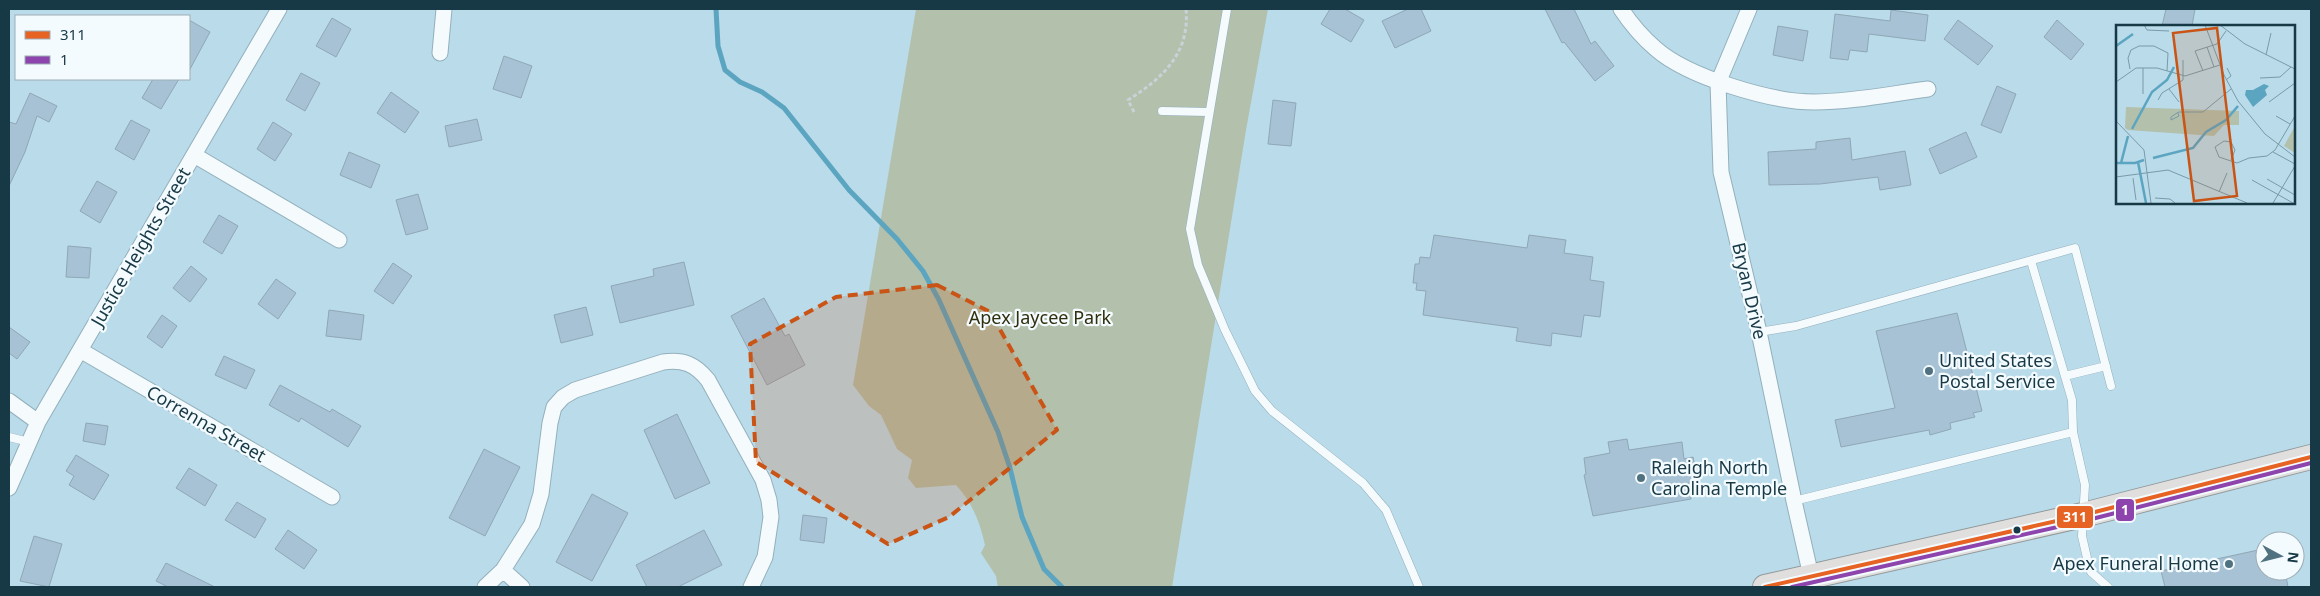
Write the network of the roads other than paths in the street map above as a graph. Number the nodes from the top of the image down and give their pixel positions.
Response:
1 (279, 9) edge
2 (444, 9) edge
3 (1227, 9) edge
4 (1622, 9) edge
5 (1749, 9) edge
6 (440, 53) dead end
7 (1718, 83) junction
8 (1928, 89) dead end
9 (1162, 111) dead end
10 (1208, 112) junction
11 (194, 156) junction
12 (339, 240) dead end
13 (2031, 261) junction
14 (1759, 332) junction
15 (80, 350) junction
16 (2106, 366) junction
17 (2065, 376) junction
18 (2111, 386) dead end
19 (9, 401) edge
20 (38, 422) junction
21 (2073, 432) junction
22 (9, 437) edge
23 (29, 442) junction
24 (2311, 457) edge
25 (9, 488) edge
26 (332, 497) dead end
27 (1794, 501) junction
28 (2083, 515) junction
29 (503, 570) junction
30 (1811, 576) junction
31 (485, 587) edge
32 (522, 587) edge
33 (751, 587) edge
34 (1419, 587) edge
35 (1765, 587) edge
36 (2108, 587) edge

1 - 11 street, Justice Heights Street
2 - 6 street
3 - 10 lane
4 - 7 street
5 - 7 street, Bryan Drive
7 - 8 street
7 - 14 street, Bryan Drive
9 - 10 lane
10 - 34 lane
11 - 12 street
11 - 15 street, Justice Heights Street
13 - 14 lane
13 - 16 lane
13 - 17 lane
14 - 27 street, Bryan Drive
15 - 20 street, Justice Heights Street
15 - 26 street, Correnna Street
16 - 17 lane
16 - 18 lane
17 - 21 lane
19 - 20 street
20 - 23 street, Justice Heights Street
21 - 27 lane
21 - 28 lane
22 - 23 lane
23 - 25 street, Justice Heights Street
24 - 28 main road
27 - 30 street, Bryan Drive
28 - 30 main road
28 - 36 lane
29 - 31 street
29 - 32 street
29 - 33 street
30 - 35 main road

